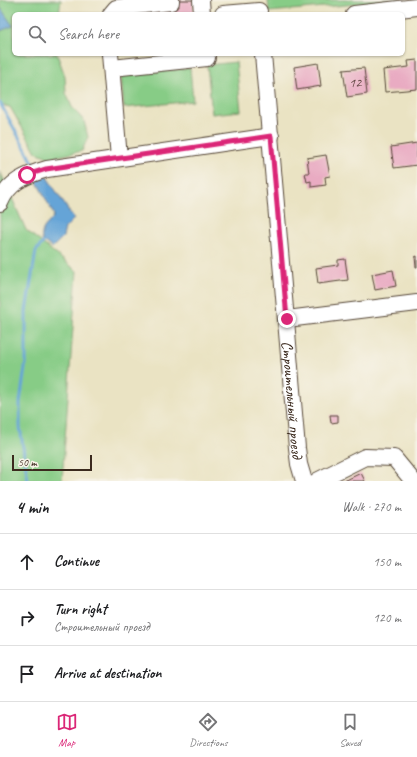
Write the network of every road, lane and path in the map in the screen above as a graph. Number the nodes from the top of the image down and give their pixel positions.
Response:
1 (171, 0) edge
2 (201, 0) edge
3 (417, 7) edge
4 (259, 8) edge
5 (113, 12) edge
6 (202, 12) edge
7 (235, 12) edge
8 (372, 12) edge
9 (206, 56) edge
10 (263, 56) edge
11 (111, 61) edge
12 (271, 136) junction
13 (119, 158) junction
14 (0, 203) edge
15 (417, 304) edge
16 (287, 319) junction
17 (304, 481) edge
18 (317, 481) edge
19 (413, 481) edge

1 - 5 street
2 - 6 street
3 - 8 street
4 - 7 street
9 - 11 street
10 - 12 street, Строительный проезд
11 - 13 street
12 - 13 street
12 - 16 street, Строительный проезд
13 - 14 street
15 - 16 street
16 - 17 street, Строительный проезд
18 - 19 street

